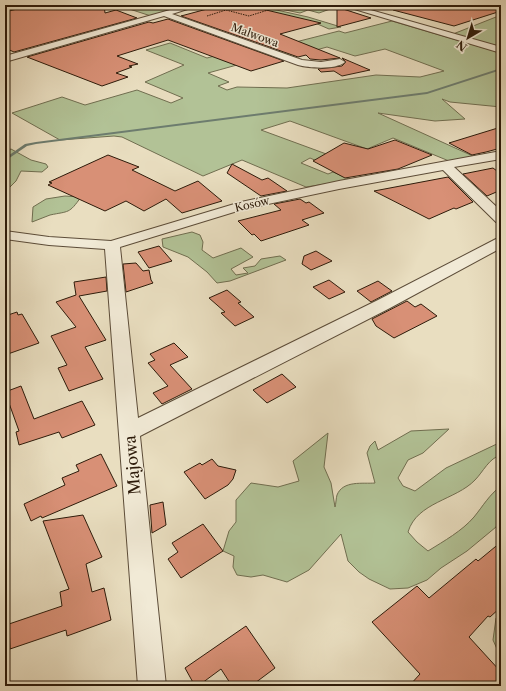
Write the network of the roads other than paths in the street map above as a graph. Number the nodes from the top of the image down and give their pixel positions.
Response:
1 (196, 5) edge
2 (345, 5) edge
3 (165, 14) junction
4 (501, 50) edge
5 (5, 59) edge
6 (340, 62) dead end
7 (501, 155) edge
8 (445, 165) junction
9 (501, 219) edge
10 (5, 235) edge
11 (501, 242) edge
12 (112, 245) junction
13 (129, 432) junction
14 (152, 686) edge

1 - 3 street
2 - 4 street
3 - 5 street
3 - 6 street, Malwowa
7 - 8 street, Kosów
8 - 9 street
8 - 12 street, Kosów
10 - 12 street, Kosów
11 - 13 street
12 - 13 street, Majowa
13 - 14 street, Majowa

